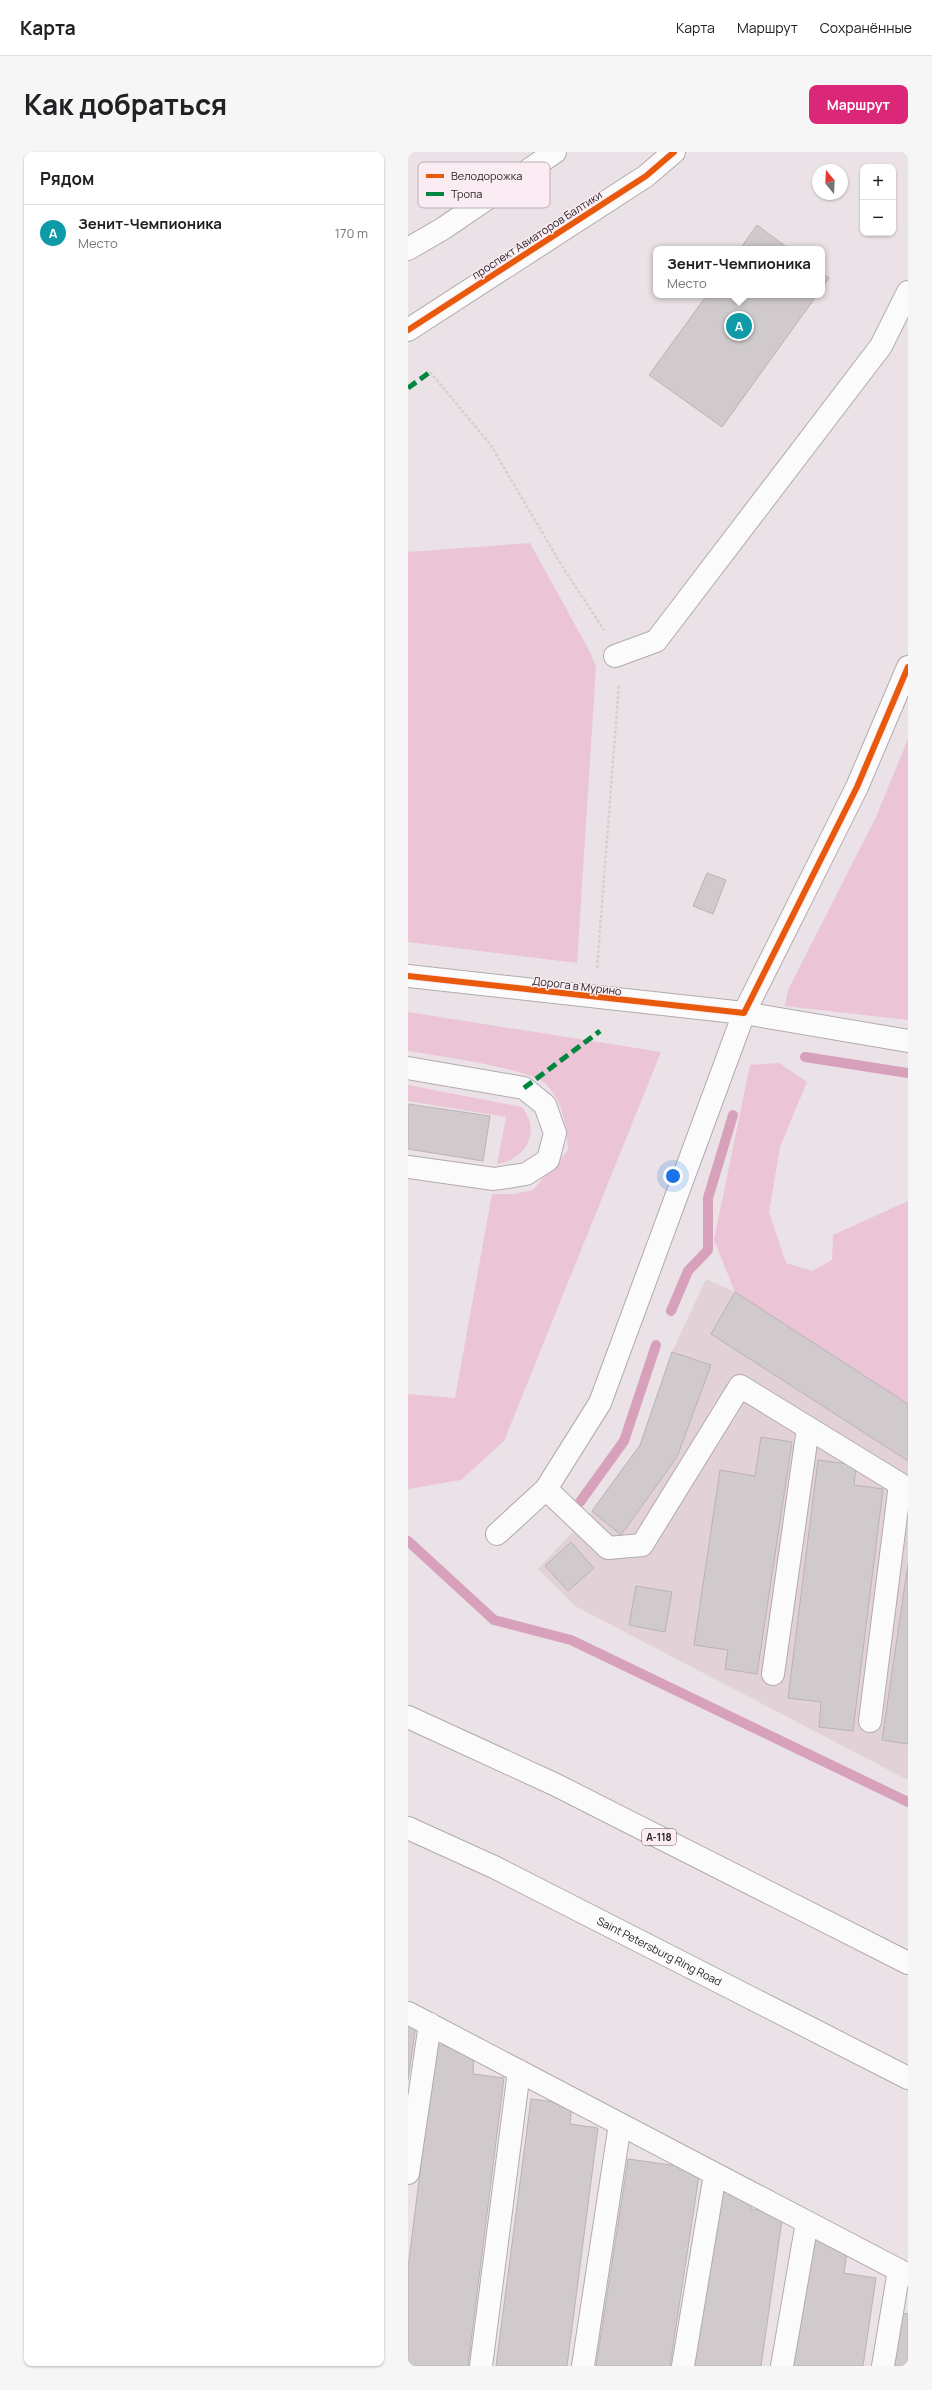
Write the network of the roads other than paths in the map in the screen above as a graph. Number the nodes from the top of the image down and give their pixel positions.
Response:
1 (555, 152) edge
2 (674, 152) edge
3 (540, 162) edge
4 (473, 208) edge
5 (408, 249) edge
6 (908, 292) edge
7 (408, 330) edge
8 (614, 656) road end
9 (908, 667) edge
10 (408, 976) edge
11 (744, 1014) junction
12 (908, 1041) edge
13 (408, 1068) edge
14 (408, 1167) edge
15 (808, 1428) junction
16 (904, 1486) edge
17 (546, 1489) junction
18 (497, 1534) dead end
19 (773, 1674) dead end
20 (408, 1717) edge
21 (870, 1721) dead end
22 (408, 1828) edge
23 (908, 1963) edge
24 (408, 2013) edge
25 (430, 2024) junction
26 (519, 2071) junction
27 (904, 2076) edge
28 (620, 2124) junction
29 (408, 2173) edge
30 (715, 2174) junction
31 (807, 2222) junction
32 (904, 2272) edge
33 (481, 2366) edge
34 (583, 2366) edge
35 (683, 2366) edge
36 (782, 2366) edge
37 (883, 2366) edge

1 - 3 main road
2 - 7 main road, проспект Авиаторов Балтики
4 - 5 main road
6 - 8 main road
9 - 11 main road
10 - 11 main road, Дорога в Мурино
11 - 12 main road, Дорога в Мурино
11 - 17 main road
13 - 14 main road
15 - 16 main road
15 - 17 main road
15 - 19 main road
16 - 21 main road
17 - 18 main road
20 - 23 main road, А-118
22 - 27 main road, Saint Petersburg Ring Road
24 - 25 main road
25 - 26 main road
25 - 29 main road
26 - 28 main road
26 - 33 main road
28 - 30 main road
28 - 34 main road
30 - 31 main road
30 - 35 main road
31 - 32 main road
31 - 36 main road
32 - 37 main road

